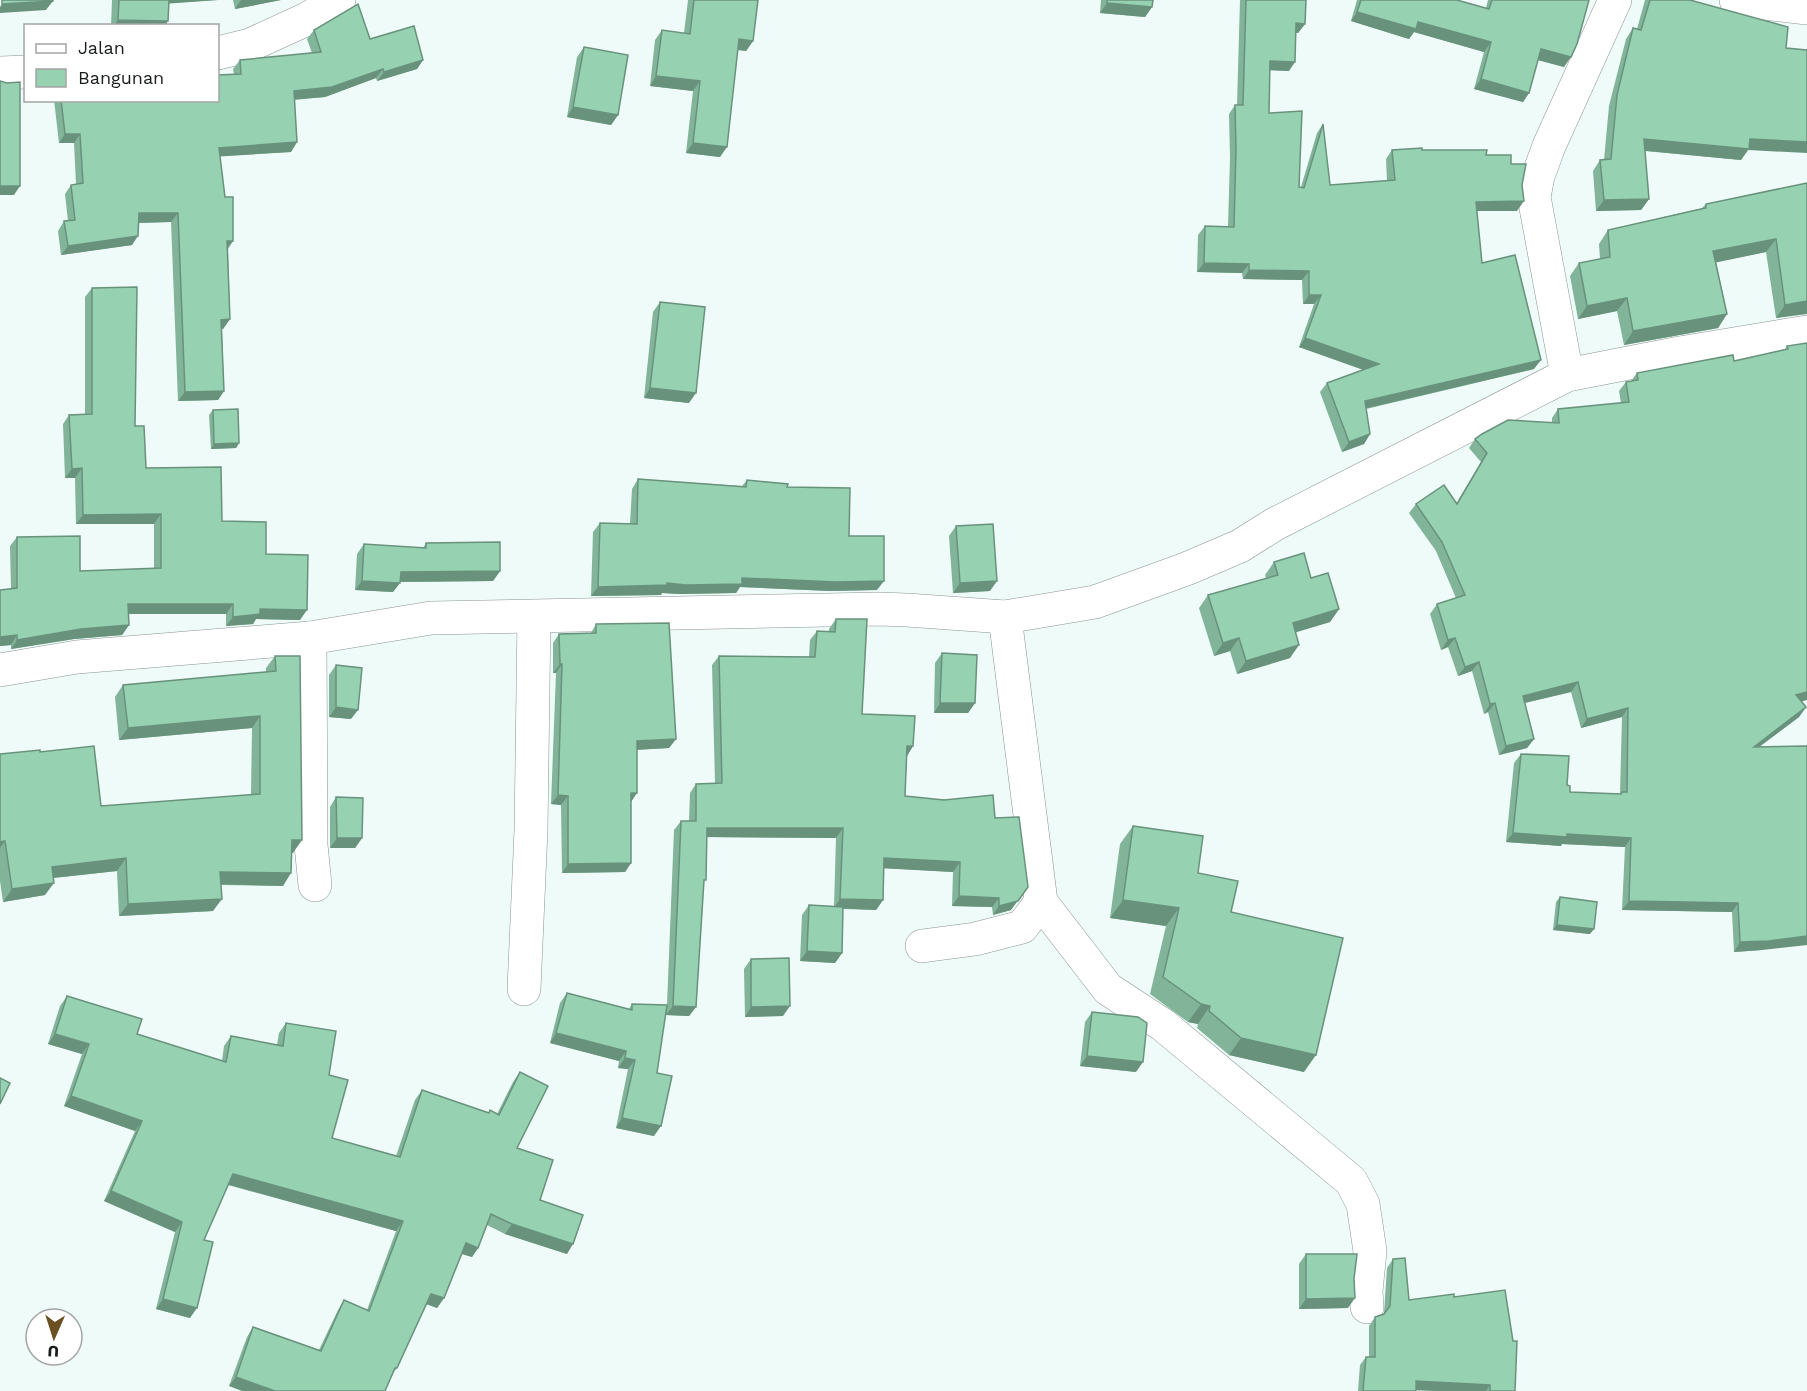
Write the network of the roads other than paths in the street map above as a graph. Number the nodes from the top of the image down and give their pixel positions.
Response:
1 (339, 0) edge
2 (1615, 0) edge
3 (1736, 0) edge
4 (1807, 8) edge
5 (219, 53) edge
6 (24, 72) edge
7 (0, 73) edge
8 (1807, 332) edge
9 (1568, 375) junction
10 (534, 617) junction
11 (1005, 617) junction
12 (310, 638) junction
13 (0, 670) edge
14 (315, 885) dead end
15 (1041, 902) junction
16 (922, 946) dead end
17 (524, 989) dead end
18 (1367, 1307) dead end

1 - 5 street
2 - 9 street
3 - 4 street
6 - 7 street
8 - 9 street
9 - 11 street
10 - 11 street
10 - 12 street
10 - 17 street
11 - 15 street
12 - 13 street
12 - 14 street
15 - 16 street
15 - 18 street

